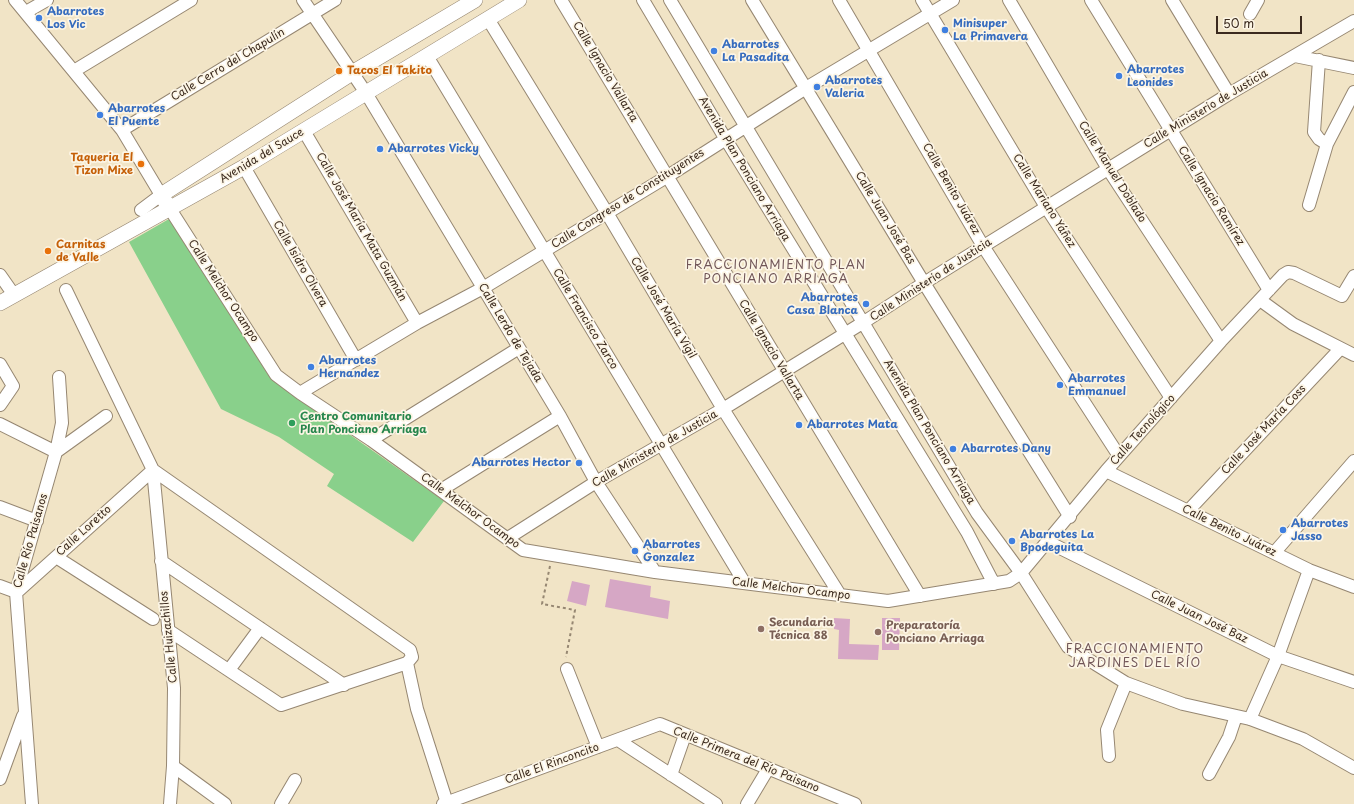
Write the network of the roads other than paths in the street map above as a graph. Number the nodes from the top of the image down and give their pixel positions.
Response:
1 (15, 0) edge
2 (47, 0) edge
3 (191, 0) edge
4 (303, 0) edge
5 (335, 0) edge
6 (475, 0) edge
7 (519, 0) edge
8 (561, 0) edge
9 (643, 0) edge
10 (670, 0) edge
11 (752, 0) edge
12 (839, 0) edge
13 (922, 0) edge
14 (954, 0) edge
15 (1009, 0) edge
16 (1091, 0) edge
17 (1172, 0) edge
18 (1258, 0) edge
19 (26, 12) junction
20 (311, 14) junction
21 (931, 14) junction
22 (1250, 14) dead end
23 (488, 19) junction
24 (1354, 21) edge
25 (870, 51) junction
26 (427, 56) junction
27 (1295, 56) junction
28 (1319, 60) junction
29 (1354, 68) edge
30 (74, 71) junction
31 (352, 73) junction
32 (806, 88) junction
33 (1354, 92) edge
34 (366, 93) junction
35 (1229, 94) junction
36 (747, 126) junction
37 (122, 130) junction
38 (304, 131) junction
39 (1170, 131) junction
40 (725, 138) junction
41 (1327, 144) junction
42 (244, 167) junction
43 (1108, 169) junction
44 (668, 176) junction
45 (161, 195) junction
46 (1309, 205) dead end
47 (1046, 207) junction
48 (170, 209) junction
49 (141, 210) dead end
50 (607, 213) junction
51 (983, 246) junction
52 (544, 251) junction
53 (0, 276) edge
54 (1354, 276) edge
55 (924, 283) junction
56 (483, 288) junction
57 (66, 290) dead end
58 (1269, 290) junction
59 (14, 296) junction
60 (1260, 300) junction
61 (0, 303) edge
62 (864, 322) junction
63 (417, 323) junction
64 (844, 334) junction
65 (1221, 342) junction
66 (519, 348) junction
67 (1340, 348) junction
68 (1354, 355) edge
69 (356, 360) junction
70 (0, 364) edge
71 (784, 372) junction
72 (59, 377) dead end
73 (300, 393) junction
74 (1171, 398) junction
75 (0, 405) edge
76 (723, 409) junction
77 (106, 416) dead end
78 (560, 416) junction
79 (0, 424) edge
80 (371, 440) junction
81 (660, 444) junction
82 (56, 452) junction
83 (1119, 456) junction
84 (1354, 461) edge
85 (152, 470) junction
86 (1106, 471) junction
87 (596, 482) junction
88 (441, 490) junction
89 (0, 507) edge
90 (1188, 511) junction
91 (977, 513) junction
92 (1070, 517) junction
93 (37, 521) junction
94 (967, 532) junction
95 (508, 538) junction
96 (1048, 542) junction
97 (1274, 553) junction
98 (56, 557) junction
99 (161, 561) junction
100 (1309, 570) junction
101 (655, 572) junction
102 (1021, 573) junction
103 (744, 582) junction
104 (994, 584) junction
105 (0, 586) edge
106 (1354, 587) edge
107 (16, 592) junction
108 (840, 595) junction
109 (920, 596) junction
110 (153, 619) dead end
111 (260, 628) junction
112 (168, 630) junction
113 (1278, 656) junction
114 (407, 662) junction
115 (566, 663) road end
116 (229, 670) junction
117 (1354, 682) edge
118 (1126, 683) junction
119 (344, 685) junction
120 (24, 713) junction
121 (1236, 716) junction
122 (1250, 720) junction
123 (660, 724) joint
124 (685, 735) junction
125 (618, 740) junction
126 (598, 747) junction
127 (1109, 756) dead end
128 (173, 766) junction
129 (1354, 768) edge
130 (768, 769) junction
131 (1209, 774) dead end
132 (672, 775) junction
133 (0, 779) edge
134 (295, 780) dead end
135 (830, 800) edge
136 (445, 803) edge
137 (32, 804) edge
138 (170, 804) edge
139 (225, 804) edge
140 (281, 804) edge
141 (716, 804) edge
142 (747, 804) edge
143 (855, 804) edge

1 - 19 street
2 - 19 street
3 - 30 street
4 - 20 street, Calle Lerdo de Tejada
5 - 20 street, Calle Cerro del Chapulín
6 - 31 main road, Avenida del Sauce
7 - 23 main road, Avenida del Sauce
8 - 44 street, Calle Ignacio Vallarta
9 - 40 street, Avenida Plan Ponciano Arriaga
10 - 36 street, Avenida Plan Ponciano Arriaga
11 - 32 street, Calle Juan José Bas
12 - 25 street, Calle Benito Juárez
13 - 21 street, Calle Mariano Yáñez
14 - 21 street, Calle Congreso de Constituyentes
15 - 43 street, Calle Manuel Doblado
16 - 39 street, Calle Ignacio Ramírez
17 - 35 street
18 - 22 street
19 - 30 street
20 - 31 street, Calle Lerdo de Tejada
20 - 37 street, Calle Cerro del Chapulín
21 - 25 street, Calle Congreso de Constituyentes
21 - 47 street, Calle Mariano Yáñez
23 - 26 main road, Avenida del Sauce
23 - 50 street, Calle José María Vigil
24 - 27 street, Calle Ministerio de Justicia
25 - 32 street, Calle Congreso de Constituyentes
25 - 51 street, Calle Benito Juárez
26 - 34 main road, Avenida del Sauce
26 - 52 street, Calle Francisco Zarco
27 - 28 street
27 - 35 street, Calle Ministerio de Justicia
28 - 29 street
28 - 41 street
30 - 37 street
31 - 34 street, Calle Lerdo de Tejada
31 - 45 main road, Avenida del Sauce
32 - 36 street, Calle Congreso de Constituyentes
32 - 55 street, Calle Juan José Bas
33 - 41 street
34 - 38 main road, Avenida del Sauce
34 - 56 street, Calle Lerdo de Tejada
35 - 39 street, Calle Ministerio de Justicia
36 - 40 street, Calle Congreso de Constituyentes
36 - 62 street, Avenida Plan Ponciano Arriaga
37 - 45 street
38 - 42 main road, Avenida del Sauce
38 - 63 street, Calle José María Mata Guzmán
39 - 43 street, Calle Ministerio de Justicia
39 - 58 street, Calle Ignacio Ramírez
40 - 44 street, Calle Congreso de Constituyentes
40 - 64 street, Avenida Plan Ponciano Arriaga
41 - 46 street
42 - 48 main road, Avenida del Sauce
42 - 69 street, Calle Isidro Olvera
43 - 47 street, Calle Ministerio de Justicia
43 - 65 street, Calle Manuel Doblado
44 - 50 street, Calle Congreso de Constituyentes
44 - 71 street, Calle Ignacio Vallarta
45 - 48 main road, Calle Melchor Ocampo
45 - 49 street, Avenida del Sauce
47 - 51 street, Calle Ministerio de Justicia
47 - 74 street, Calle Mariano Yáñez
48 - 59 main road, Avenida del Sauce
48 - 73 street, Calle Melchor Ocampo
50 - 52 street, Calle Congreso de Constituyentes
50 - 76 street, Calle José María Vigil
51 - 55 street, Calle Ministerio de Justicia
51 - 83 street, Calle Benito Juárez
52 - 56 street, Calle Congreso de Constituyentes
52 - 81 street, Calle Francisco Zarco
53 - 59 street
54 - 58 street, Calle Tecnológico
55 - 62 street, Calle Ministerio de Justicia
55 - 92 street, Calle Juan José Bas
56 - 63 street, Calle Congreso de Constituyentes
56 - 66 street, Calle Lerdo de Tejada
57 - 85 street
58 - 60 street, Calle Tecnológico
59 - 61 main road, Avenida del Sauce
60 - 65 street, Calle Tecnológico
60 - 67 street
62 - 64 street, Calle Ministerio de Justicia
62 - 91 street, Avenida Plan Ponciano Arriaga
63 - 69 street, Calle Congreso de Constituyentes
64 - 71 street, Calle Ministerio de Justicia
64 - 94 street, Avenida Plan Ponciano Arriaga
65 - 74 street, Calle Tecnológico
66 - 78 street, Calle Lerdo de Tejada
66 - 80 street
67 - 68 street
67 - 90 street, Calle José María Coss
69 - 73 street, Calle Congreso de Constituyentes
70 - 75 street
71 - 76 street, Calle Ministerio de Justicia
71 - 109 street, Calle Ignacio Vallarta
72 - 82 street, Calle Río Paisanos
73 - 80 street, Calle Melchor Ocampo
74 - 83 street, Calle Tecnológico
76 - 81 street, Calle Ministerio de Justicia
76 - 108 street, Calle José María Vigil
77 - 82 street
78 - 87 street, Calle Lerdo de Tejada
78 - 88 street
79 - 82 street
80 - 88 street, Calle Melchor Ocampo
81 - 87 street, Calle Ministerio de Justicia
81 - 103 street, Calle Francisco Zarco
82 - 93 street, Calle Río Paisanos
83 - 86 street, Calle Tecnológico
84 - 97 street
85 - 98 street, Calle Loretto
85 - 99 street, Calle Huizachillos
85 - 114 street
86 - 90 street, Calle Benito Juárez
86 - 92 street, Calle Tecnológico
87 - 95 street, Calle Ministerio de Justicia
87 - 101 street, Calle Lerdo de Tejada
88 - 95 street, Calle Melchor Ocampo
89 - 93 street
90 - 97 street, Calle Benito Juárez
91 - 94 street
91 - 102 street, Avenida Plan Ponciano Arriaga
92 - 96 street, Calle Tecnológico
93 - 107 street, Calle Río Paisanos
94 - 104 street, Avenida Plan Ponciano Arriaga
95 - 101 street, Calle Melchor Ocampo
96 - 102 street, Calle Tecnológico
96 - 113 street, Calle Juan José Baz
97 - 100 street, Calle Benito Juárez
98 - 107 street, Calle Loretto
98 - 110 street
99 - 111 street
99 - 112 street, Calle Huizachillos
100 - 106 street, Calle Benito Juárez
100 - 113 street
101 - 103 street, Calle Melchor Ocampo
102 - 104 street, Calle Melchor Ocampo
102 - 118 street, Avenida Plan Ponciano Arriaga
103 - 108 street, Calle Melchor Ocampo
104 - 109 street, Calle Melchor Ocampo
105 - 107 street
107 - 120 street, Calle Río Paisanos
108 - 109 street, Calle Melchor Ocampo
111 - 116 street
111 - 119 street
112 - 116 street
112 - 128 street, Calle Huizachillos
113 - 117 street, Calle Juan José Baz
113 - 122 street
114 - 119 street
114 - 136 street
115 - 126 street
116 - 119 street
118 - 121 street, Avenida Plan Ponciano Arriaga
118 - 127 street
120 - 133 street
120 - 137 street, Calle Río Paisanos
121 - 122 street, Avenida Plan Ponciano Arriaga
121 - 131 street
122 - 129 street, Avenida Plan Ponciano Arriaga
123 - 124 street, Calle Primera del Río Paisano
123 - 125 street, Calle El Rinconcito
124 - 130 street, Calle Primera del Río Paisano
124 - 132 street
125 - 126 street, Calle El Rinconcito
125 - 132 street
126 - 136 street, Calle El Rinconcito
128 - 138 street, Calle Huizachillos
128 - 139 street
130 - 135 street, Calle Primera del Río Paisano
130 - 142 street
132 - 141 street
134 - 140 street
135 - 143 street, Calle Primera del Río Paisano

